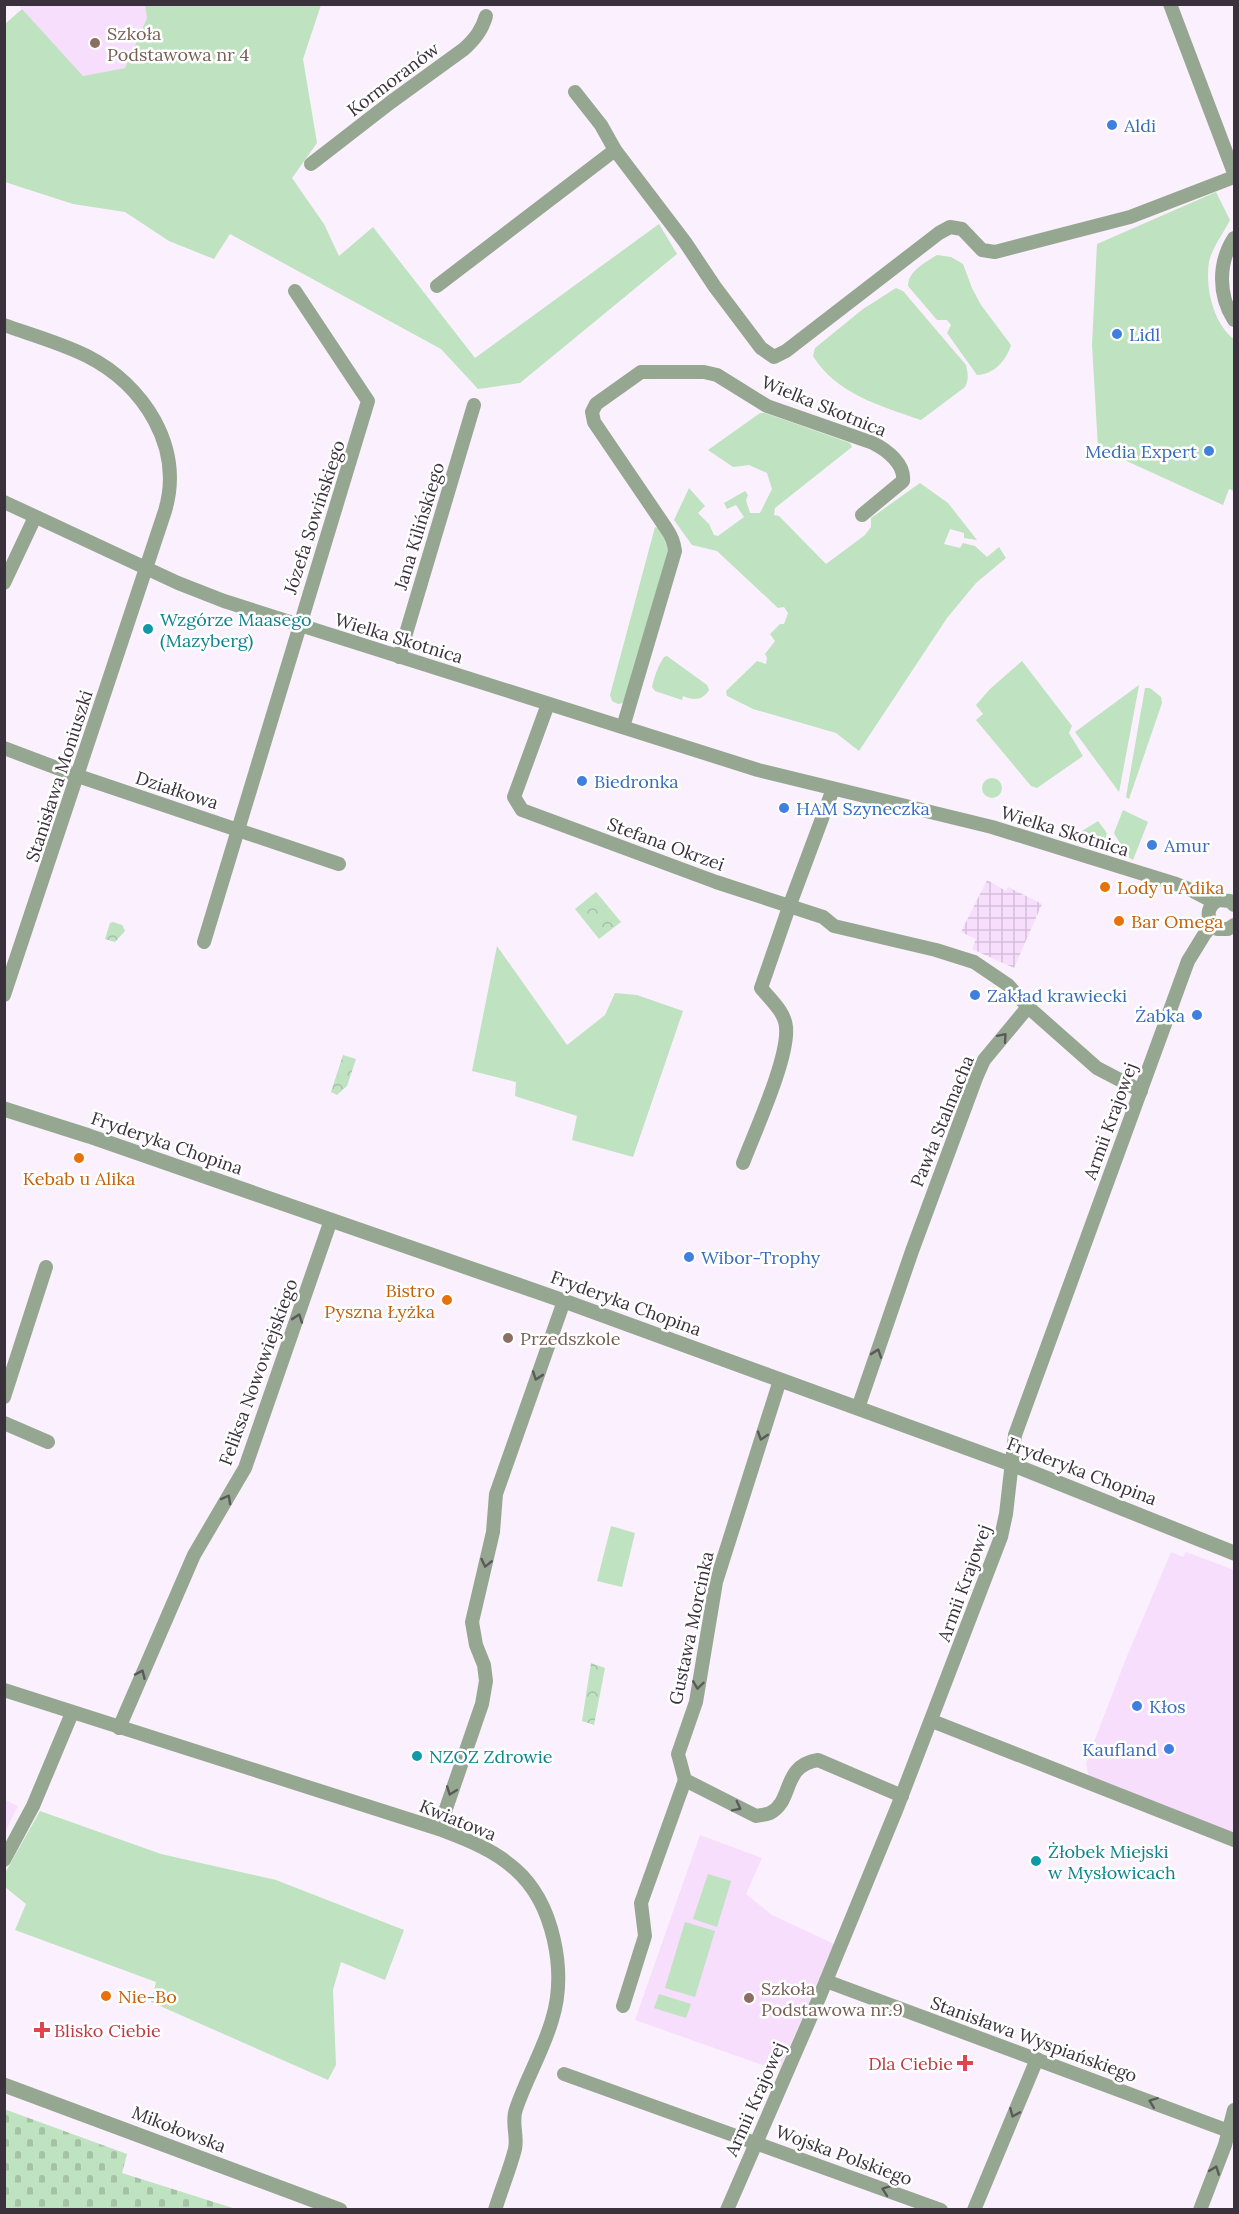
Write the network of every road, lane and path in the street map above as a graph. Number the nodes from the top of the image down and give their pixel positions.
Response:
1 (1170, 4) edge
2 (486, 16) dead end
3 (575, 92) dead end
4 (615, 150) junction
5 (311, 164) dead end
6 (1234, 175) edge
7 (1234, 238) edge
8 (436, 286) dead end
9 (295, 291) dead end
10 (1234, 320) edge
11 (4, 326) edge
12 (474, 405) dead end
13 (4, 502) edge
14 (861, 515) dead end
15 (35, 517) junction
16 (146, 569) junction
17 (4, 583) edge
18 (299, 625) junction
19 (399, 657) junction
20 (548, 704) junction
21 (623, 727) junction
22 (4, 748) edge
23 (78, 776) junction
24 (833, 789) junction
25 (238, 829) junction
26 (339, 864) dead end
27 (1214, 902) junction
28 (1234, 905) edge
29 (789, 907) junction
30 (1234, 924) edge
31 (1212, 926) junction
32 (204, 942) dead end
33 (4, 995) edge
34 (1028, 1007) junction
35 (1141, 1091) junction
36 (4, 1109) edge
37 (743, 1163) dead end
38 (331, 1220) junction
39 (46, 1267) dead end
40 (564, 1301) junction
41 (780, 1380) junction
42 (4, 1397) edge
43 (858, 1408) junction
44 (4, 1423) edge
45 (48, 1442) dead end
46 (1011, 1464) junction
47 (1232, 1551) edge
48 (4, 1690) edge
49 (72, 1713) junction
50 (932, 1721) junction
51 (118, 1728) junction
52 (685, 1780) junction
53 (902, 1796) junction
54 (439, 1828) junction
55 (1234, 1840) edge
56 (4, 1860) edge
57 (826, 1981) junction
58 (623, 2006) dead end
59 (1037, 2059) junction
60 (564, 2074) dead end
61 (4, 2085) edge
62 (1234, 2110) edge
63 (1232, 2132) edge
64 (755, 2143) junction
65 (340, 2210) edge
66 (495, 2210) edge
67 (728, 2210) edge
68 (942, 2210) edge
69 (974, 2210) edge
70 (1200, 2210) edge

1 - 6 street
2 - 5 street, Kormoranów
3 - 4 street
4 - 6 street
4 - 8 street
7 - 10 street
9 - 18 street, Józefa Sowińskiego
11 - 16 street, Stanisława Moniuszki
12 - 19 street, Jana Kilińskiego
13 - 15 street, Wielka Skotnica
14 - 21 street, Wielka Skotnica
15 - 16 street, Wielka Skotnica
15 - 17 street
16 - 18 street, Wielka Skotnica
16 - 23 street, Stanisława Moniuszki
18 - 19 street, Wielka Skotnica
18 - 25 street, Józefa Sowińskiego
19 - 20 street, Wielka Skotnica
20 - 21 street, Wielka Skotnica
20 - 29 street, Stefana Okrzei
21 - 24 street, Wielka Skotnica
22 - 23 street, Działkowa
23 - 25 street, Działkowa
23 - 33 street, Stanisława Moniuszki
24 - 27 street, Wielka Skotnica
24 - 29 street
25 - 26 street, Działkowa
25 - 32 street, Józefa Sowińskiego
27 - 28 street, Wielka Skotnica
27 - 31 street
29 - 34 street
29 - 37 street
30 - 31 street
31 - 35 street, Armii Krajowej
34 - 35 street
43 -> 34 street, Pawła Stalmacha
35 - 46 street, Armii Krajowej
36 - 38 street, Fryderyka Chopina
38 - 40 street, Fryderyka Chopina
51 -> 38 street, Feliksa Nowowiejskiego
39 - 42 street
40 - 41 street, Fryderyka Chopina
40 -> 54 street
41 - 43 street, Fryderyka Chopina
41 -> 52 street, Gustawa Morcinka
43 - 46 street, Fryderyka Chopina
44 - 45 street
46 - 47 street, Fryderyka Chopina
46 - 50 street, Armii Krajowej
48 - 49 street, Kwiatowa
49 - 51 street, Kwiatowa
49 - 56 street
50 - 53 street, Armii Krajowej
50 - 55 street
51 - 54 street, Kwiatowa
52 -> 53 street
52 - 58 street
53 - 57 street, Armii Krajowej
54 - 66 street, Kwiatowa
57 - 59 street, Stanisława Wyspiańskiego
57 - 64 street, Armii Krajowej
63 -> 59 street, Stanisława Wyspiańskiego
59 -> 69 street
60 - 64 street, Wojska Polskiego
61 - 65 street, Mikołowska
62 - 63 street
70 -> 63 street
64 - 67 street, Armii Krajowej
68 -> 64 street, Wojska Polskiego

